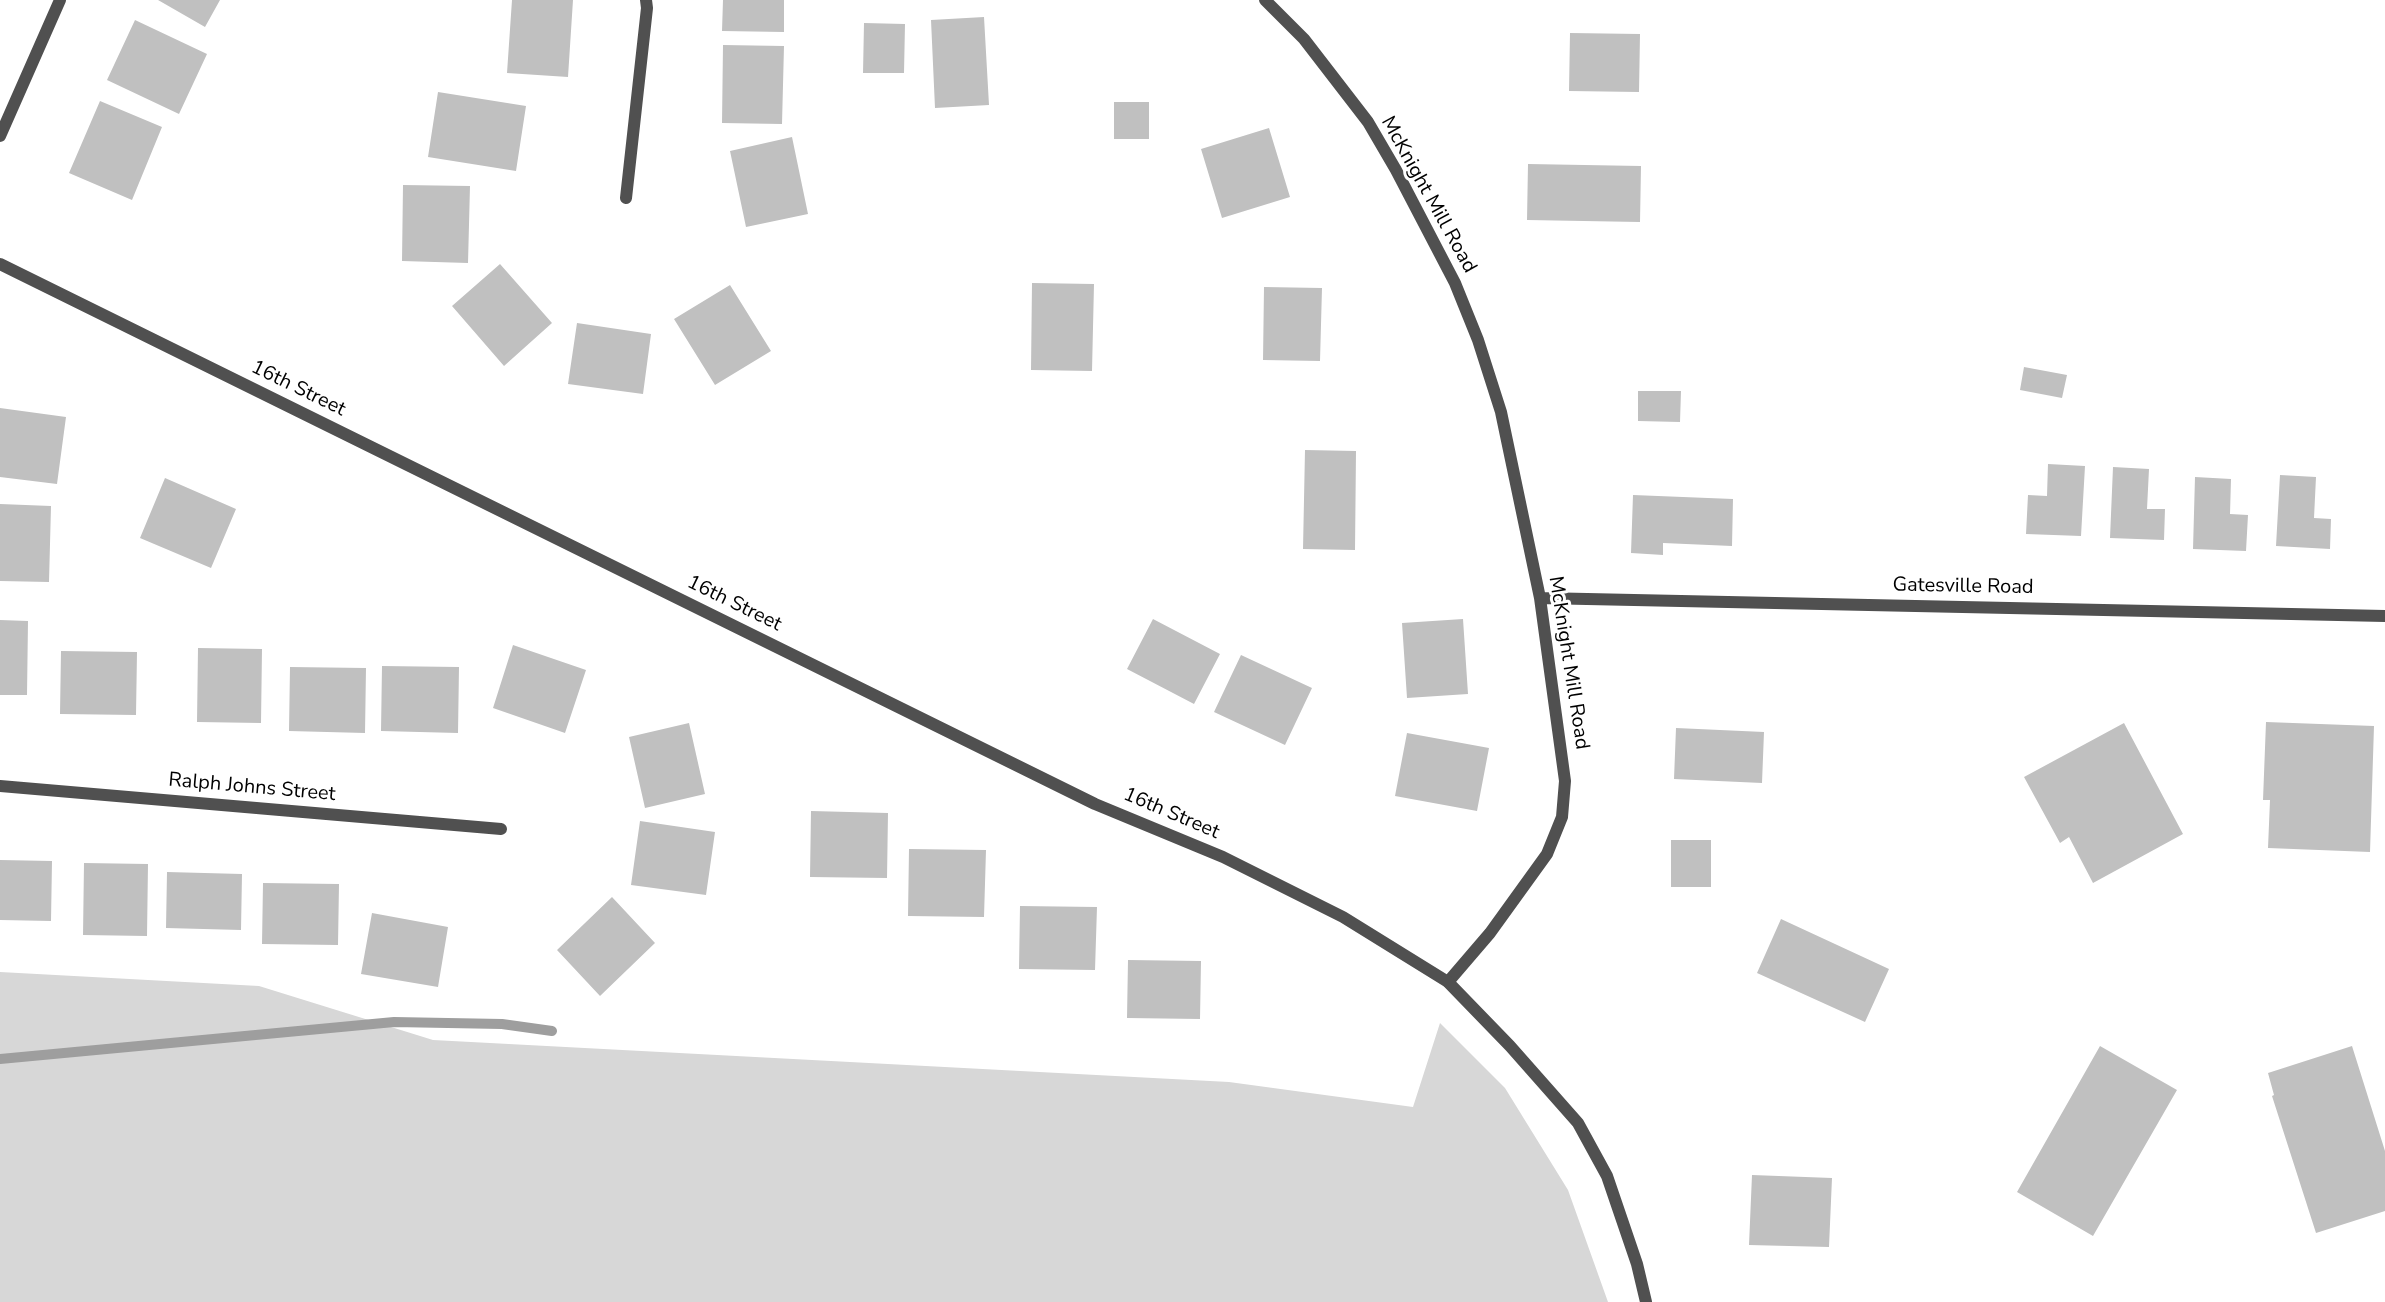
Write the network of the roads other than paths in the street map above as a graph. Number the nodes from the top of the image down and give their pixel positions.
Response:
1 (60, 0) edge
2 (646, 0) edge
3 (1265, 0) edge
4 (0, 136) edge
5 (626, 198) dead end
6 (0, 264) edge
7 (1540, 598) junction
8 (2385, 616) edge
9 (0, 786) edge
10 (501, 829) dead end
11 (1448, 982) junction
12 (1646, 1302) edge

1 - 4 street
2 - 5 street
3 - 7 street, McKnight Mill Road
6 - 11 street, 16th Street
7 - 8 street, Gatesville Road
7 - 11 street, McKnight Mill Road
9 - 10 street, Ralph Johns Street
11 - 12 street

